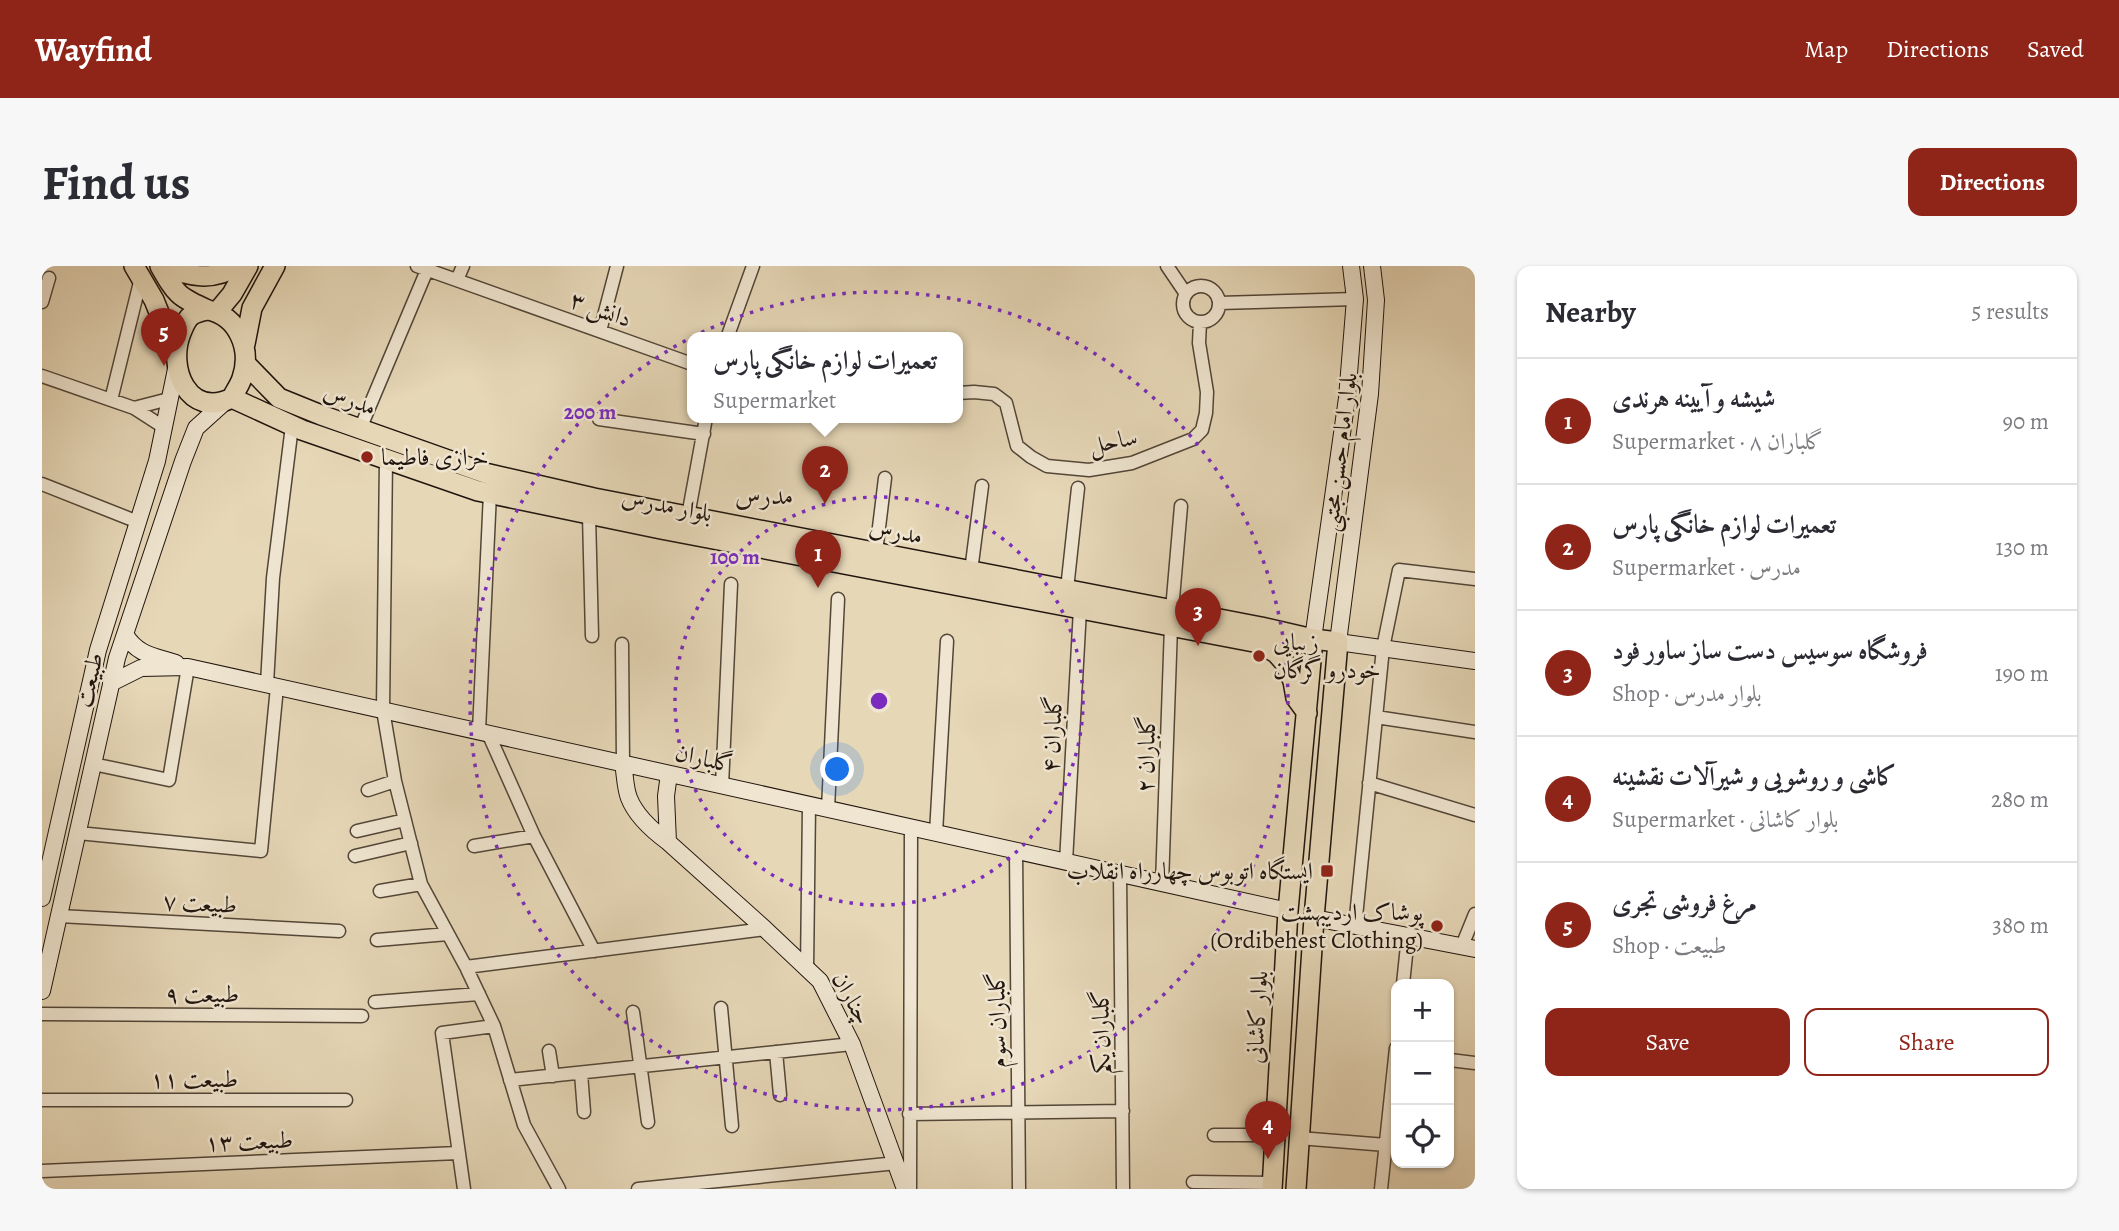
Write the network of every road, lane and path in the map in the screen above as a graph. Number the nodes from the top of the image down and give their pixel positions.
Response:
1 (162, 266) edge
2 (236, 266) edge
3 (248, 266) edge
4 (275, 266) edge
5 (463, 266) edge
6 (617, 266) edge
7 (753, 266) edge
8 (1167, 266) edge
9 (1352, 266) edge
10 (1372, 266) edge
11 (422, 268) edge
12 (137, 272) edge
13 (49, 278) dead end
14 (457, 280) junction
15 (1186, 294) junction
16 (1355, 299) junction
17 (42, 302) edge
18 (1219, 303) junction
19 (212, 311) junction
20 (1200, 322) junction
21 (600, 331) junction
22 (729, 332) edge
23 (244, 357) junction
24 (176, 358) junction
25 (687, 362) edge
26 (42, 376) edge
27 (963, 393) edge
28 (169, 399) junction
29 (230, 399) junction
30 (111, 400) junction
31 (134, 408) junction
32 (599, 419) dead end
33 (705, 423) edge
34 (292, 426) junction
35 (165, 428) junction
36 (360, 429) junction
37 (704, 434) junction
38 (386, 459) junction
39 (886, 478) dead end
40 (42, 484) edge
41 (982, 486) dead end
42 (1078, 488) dead end
43 (490, 494) junction
44 (1334, 495) junction
45 (1357, 497) junction
46 (1181, 506) dead end
47 (589, 515) junction
48 (688, 516) junction
49 (138, 522) junction
50 (755, 538) junction
51 (876, 552) junction
52 (971, 571) junction
53 (1475, 579) edge
54 (732, 584) dead end
55 (1067, 589) junction
56 (838, 599) dead end
57 (1080, 609) junction
58 (1171, 618) junction
59 (125, 634) junction
60 (592, 636) dead end
61 (1313, 639) junction
62 (947, 641) dead end
63 (1338, 642) junction
64 (1259, 643) junction
65 (622, 644) dead end
66 (1383, 648) junction
67 (1475, 661) edge
68 (188, 667) junction
69 (111, 683) junction
70 (272, 685) junction
71 (383, 710) junction
72 (1307, 713) junction
73 (1376, 717) junction
74 (483, 732) junction
75 (1475, 733) edge
76 (76, 749) junction
77 (94, 759) junction
78 (623, 764) junction
79 (669, 774) junction
80 (395, 781) junction
81 (1369, 783) junction
82 (722, 786) junction
83 (368, 790) dead end
84 (809, 805) junction
85 (828, 809) junction
86 (1475, 815) edge
87 (405, 820) junction
88 (911, 827) junction
89 (357, 831) dead end
90 (78, 833) junction
91 (936, 833) junction
92 (534, 836) junction
93 (668, 842) junction
94 (411, 843) junction
95 (474, 846) dead end
96 (54, 847) junction
97 (74, 850) junction
98 (1016, 851) junction
99 (355, 856) dead end
100 (1066, 862) junction
101 (1120, 874) junction
102 (421, 884) junction
103 (1162, 884) junction
104 (380, 891) dead end
105 (42, 898) edge
106 (1288, 911) junction
107 (1475, 914) edge
108 (59, 916) junction
109 (1314, 918) junction
110 (1355, 927) junction
111 (765, 929) junction
112 (339, 931) dead end
113 (448, 934) junction
114 (1408, 936) junction
115 (377, 940) dead end
116 (1468, 948) edge
117 (594, 951) junction
118 (466, 967) junction
119 (807, 970) junction
120 (1404, 979) edge
121 (42, 992) edge
122 (479, 994) junction
123 (375, 1003) dead end
124 (720, 1008) dead end
125 (633, 1012) dead end
126 (42, 1013) edge
127 (362, 1016) dead end
128 (494, 1026) junction
129 (852, 1044) junction
130 (549, 1051) dead end
131 (776, 1052) junction
132 (726, 1058) junction
133 (1454, 1060) edge
134 (1475, 1063) edge
135 (640, 1067) junction
136 (580, 1073) junction
137 (553, 1076) junction
138 (510, 1080) junction
139 (779, 1095) dead end
140 (1391, 1096) edge
141 (42, 1100) edge
142 (346, 1100) dead end
143 (1123, 1111) junction
144 (584, 1112) dead end
145 (1019, 1112) junction
146 (909, 1114) junction
147 (648, 1122) dead end
148 (732, 1126) dead end
149 (1214, 1135) dead end
150 (1275, 1135) junction
151 (1299, 1138) junction
152 (1386, 1145) junction
153 (458, 1153) junction
154 (897, 1163) junction
155 (42, 1171) edge
156 (1193, 1182) dead end
157 (1273, 1186) edge
158 (464, 1189) edge
159 (559, 1189) edge
160 (638, 1189) edge
161 (908, 1189) edge
162 (1019, 1189) edge
163 (1123, 1189) edge
164 (1296, 1189) edge
165 (1381, 1189) edge

1 - 2 main road
1 - 19 main road
3 - 19 main road
4 - 23 main road
5 - 14 street
6 - 21 street
7 - 22 street
8 - 15 street
9 - 16 street, بلوار امام حسن مجتبی
10 - 45 street, بلوار امام حسن مجتبی
11 - 14 street, دانش ۳
11 - 36 street
12 - 24 main road
12 - 30 street
13 - 17 street
14 - 21 street, دانش ۳
15 - 18 street
15 - 20 street
16 - 18 street
16 - 44 street, بلوار امام حسن مجتبی
18 - 20 street
19 - 23 main road
19 - 24 main road
20 - 27 street, ساحل
21 - 25 street, دانش ۳
23 - 29 main road
23 - 36 main road, مدرس
24 - 28 street, طبیعت
24 - 29 main road
26 - 30 street
28 - 31 street
28 - 35 street, طبیعت
29 - 34 main road, بلوار مدرس
29 - 59 street, طبیعت
30 - 31 street
31 - 35 street
32 - 37 street
33 - 37 street
34 - 38 main road, بلوار مدرس
34 - 70 street
35 - 49 street, طبیعت
36 - 48 main road, مدرس
37 - 48 street
38 - 43 main road, بلوار مدرس
38 - 71 street
39 - 51 street
40 - 49 street
41 - 52 street
42 - 55 street
43 - 47 main road, بلوار مدرس
43 - 74 street
44 - 45 street
44 - 61 street, بلوار امام حسن مجتبی
45 - 63 street, بلوار امام حسن مجتبی
46 - 58 street, گلباران ۲
47 - 50 main road, بلوار مدرس
47 - 60 street
48 - 50 main road, مدرس
49 - 76 street, طبیعت
50 - 51 main road, مدرس
50 - 57 main road, بلوار مدرس
51 - 52 main road, مدرس
52 - 55 main road, مدرس
53 - 66 street
54 - 82 street
55 - 58 main road, مدرس
56 - 85 street
57 - 58 main road, بلوار مدرس
57 - 100 street, گلباران ۴
58 - 61 main road, مدرس
58 - 64 main road, بلوار مدرس
58 - 103 street, گلباران ۲
59 - 68 street
59 - 69 street, طبیعت
61 - 63 main road
61 - 64 main road, بلوار مدرس
61 - 72 main road, بلوار کاشانی
62 - 91 street
63 - 66 street
63 - 109 main road, بلوار کاشانی
64 - 72 main road
65 - 78 street
66 - 67 street
66 - 73 street
68 - 69 street, گلباران
68 - 70 street, گلباران
68 - 77 street
69 - 77 street, طبیعت
70 - 71 street, گلباران
70 - 90 street
71 - 74 street, گلباران
71 - 80 street
72 - 106 main road, بلوار کاشانی
73 - 75 street
73 - 81 street
74 - 78 street, گلباران
74 - 92 street
76 - 77 street
76 - 96 street, طبیعت
77 - 90 street, طبیعت
78 - 79 street, گلباران
78 - 93 street, چناران
79 - 82 street, گلباران
79 - 93 street
80 - 83 street
80 - 87 street
81 - 86 street
81 - 110 street
82 - 84 street, گلباران
84 - 85 street, گلباران
84 - 119 street
85 - 88 street, گلباران
87 - 89 street
87 - 94 street
88 - 91 street, گلباران
88 - 146 street
90 - 97 street, طبیعت
91 - 98 street, گلباران
92 - 95 street
92 - 117 street
93 - 111 street, چناران
94 - 99 street
94 - 102 street
96 - 97 street
96 - 105 street, طبیعت
97 - 108 street, طبیعت
98 - 100 street, گلباران
98 - 145 street, گلباران سوم
100 - 101 street, گلباران
101 - 103 street, گلباران
101 - 143 street, گلباران یکم
102 - 104 street
102 - 113 street
103 - 106 street, گلباران
106 - 109 main road
106 - 150 main road, بلوار کاشانی
107 - 116 street
108 - 112 street, طبیعت ۷
108 - 121 street, طبیعت
109 - 110 street
109 - 151 main road, بلوار کاشانی
110 - 114 street
111 - 117 street
111 - 119 street, چناران
113 - 115 street
113 - 118 street
114 - 116 street
114 - 120 street
117 - 118 street
118 - 122 street
119 - 129 street, چناران
122 - 123 street
122 - 128 street
124 - 132 street
125 - 135 street
126 - 127 street, طبیعت ۹
128 - 138 street
128 - 153 street
129 - 131 street
129 - 154 street, چناران
130 - 137 street
131 - 132 street
131 - 139 street
132 - 135 street
132 - 148 street
133 - 134 street
135 - 136 street
135 - 147 street
136 - 137 street
136 - 144 street
137 - 138 street
138 - 159 street
140 - 152 street
141 - 142 street, طبیعت ۱۱
143 - 145 street
143 - 163 street, گلباران یکم
145 - 146 street
145 - 162 street, گلباران سوم
146 - 161 street
149 - 150 street
150 - 157 main road, بلوار کاشانی
151 - 152 street
151 - 164 main road, بلوار کاشانی
152 - 165 street
153 - 155 street, طبیعت ۱۳
153 - 158 street
154 - 160 street
154 - 161 street, چناران
156 - 157 street

